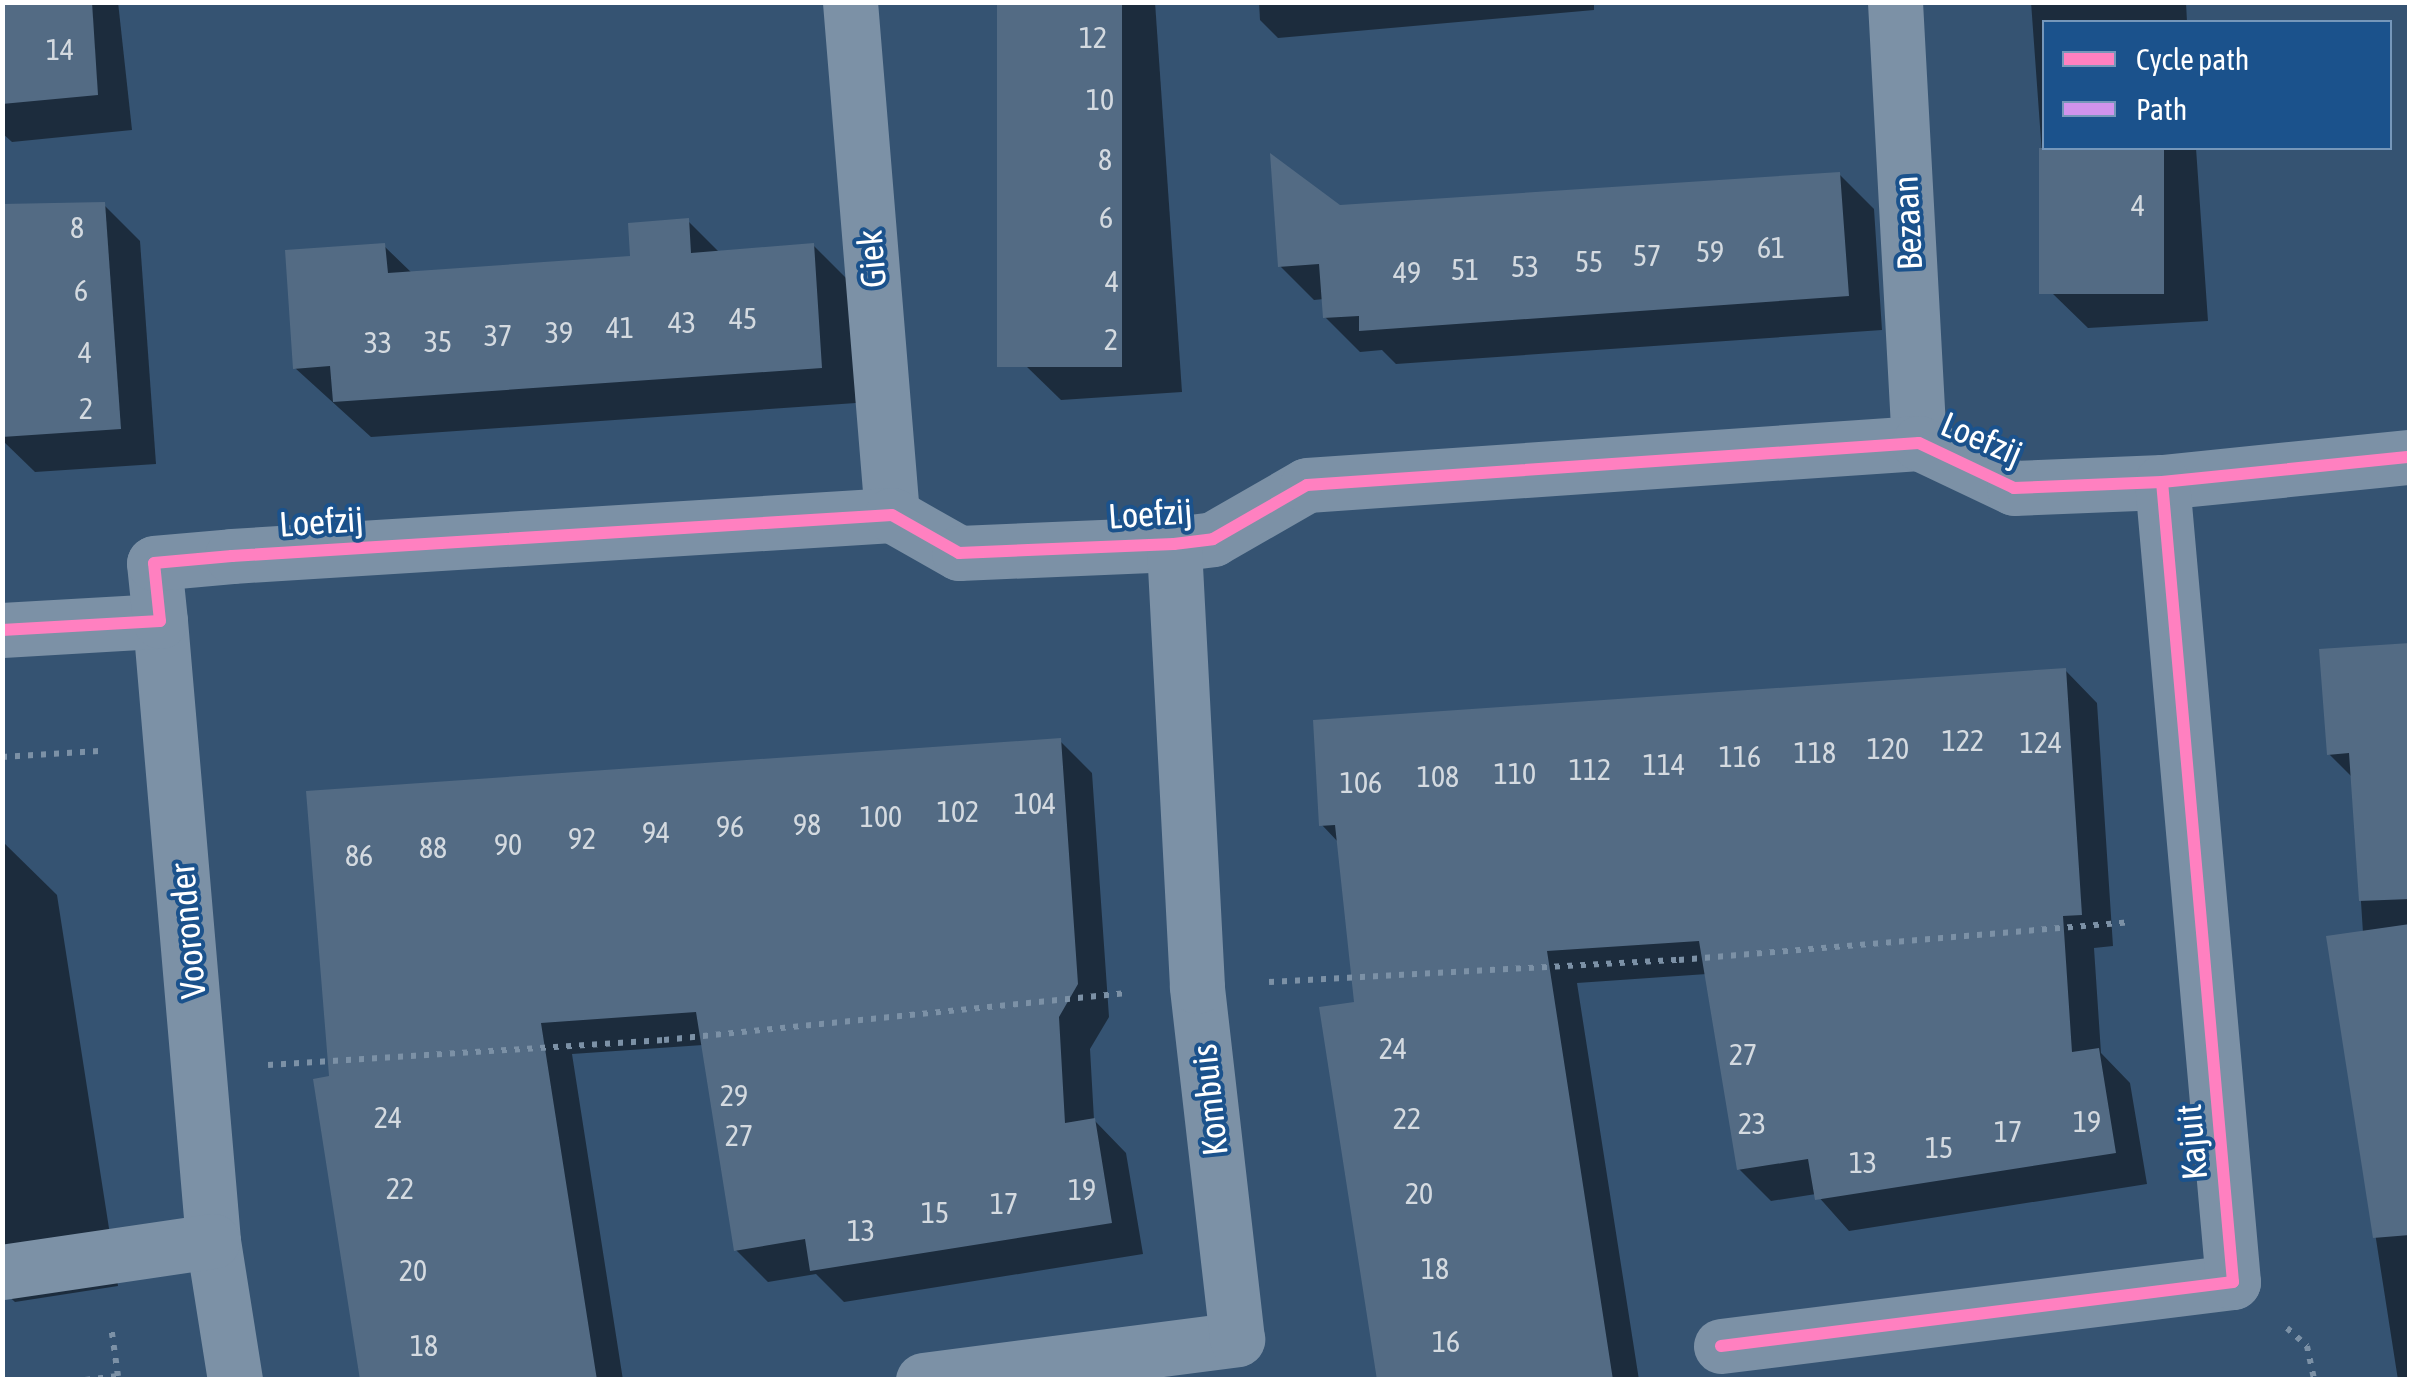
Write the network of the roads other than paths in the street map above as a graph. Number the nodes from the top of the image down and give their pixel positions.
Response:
1 (850, 2) edge
2 (1894, 2) edge
3 (1920, 442) junction
4 (2410, 457) edge
5 (2162, 482) junction
6 (892, 515) junction
7 (1174, 544) junction
8 (160, 621) junction
9 (2, 630) edge
10 (213, 1241) junction
11 (2, 1272) edge
12 (1722, 1346) dead end
13 (235, 1380) edge
14 (923, 1380) edge

1 - 6 street, Giek
2 - 3 street, Bezaan
3 - 5 street, Loefzij
3 - 7 street, Loefzij
4 - 5 street, Loefzij
5 - 12 street, Kajuit
6 - 7 street, Loefzij
6 - 8 street, Loefzij
7 - 14 street, Kombuis
8 - 9 street
8 - 10 street, Vooronder
10 - 11 street
10 - 13 street, Vooronder

